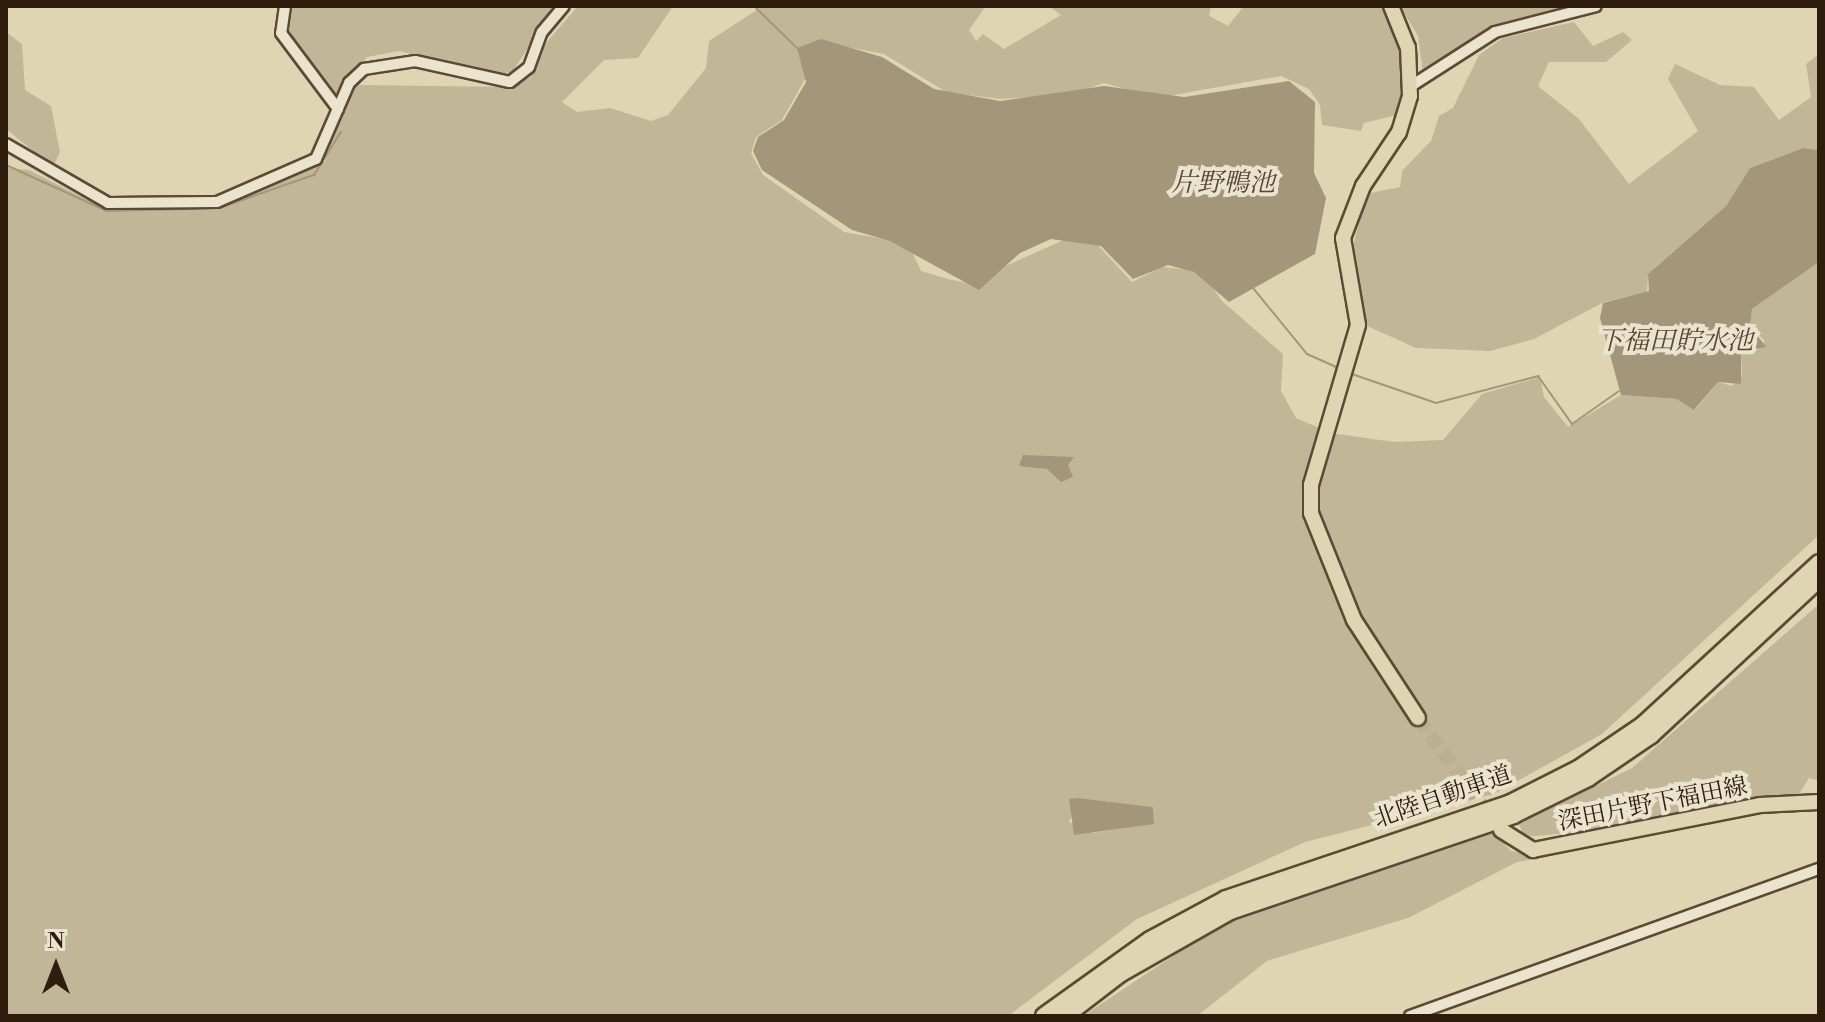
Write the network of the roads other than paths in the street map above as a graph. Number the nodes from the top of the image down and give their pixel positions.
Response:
1 (285, 6) edge
2 (564, 6) edge
3 (1391, 6) edge
4 (1596, 6) edge
5 (1411, 86) junction
6 (338, 109) junction
7 (6, 144) edge
8 (1819, 563) edge
9 (1819, 579) edge
10 (1418, 718) tunnel mouth
11 (1819, 802) edge
12 (1501, 830) tunnel mouth
13 (1819, 869) edge
14 (1044, 1016) edge
15 (1065, 1016) edge
16 (1410, 1016) edge

1 - 6 street
2 - 6 street
3 - 5 main road
4 - 5 street
5 - 10 main road
6 - 7 street
8 - 14 highway, 北陸自動車道
9 - 15 highway, 北陸自動車道
11 - 12 main road, 深田片野下福田線
13 - 16 street

